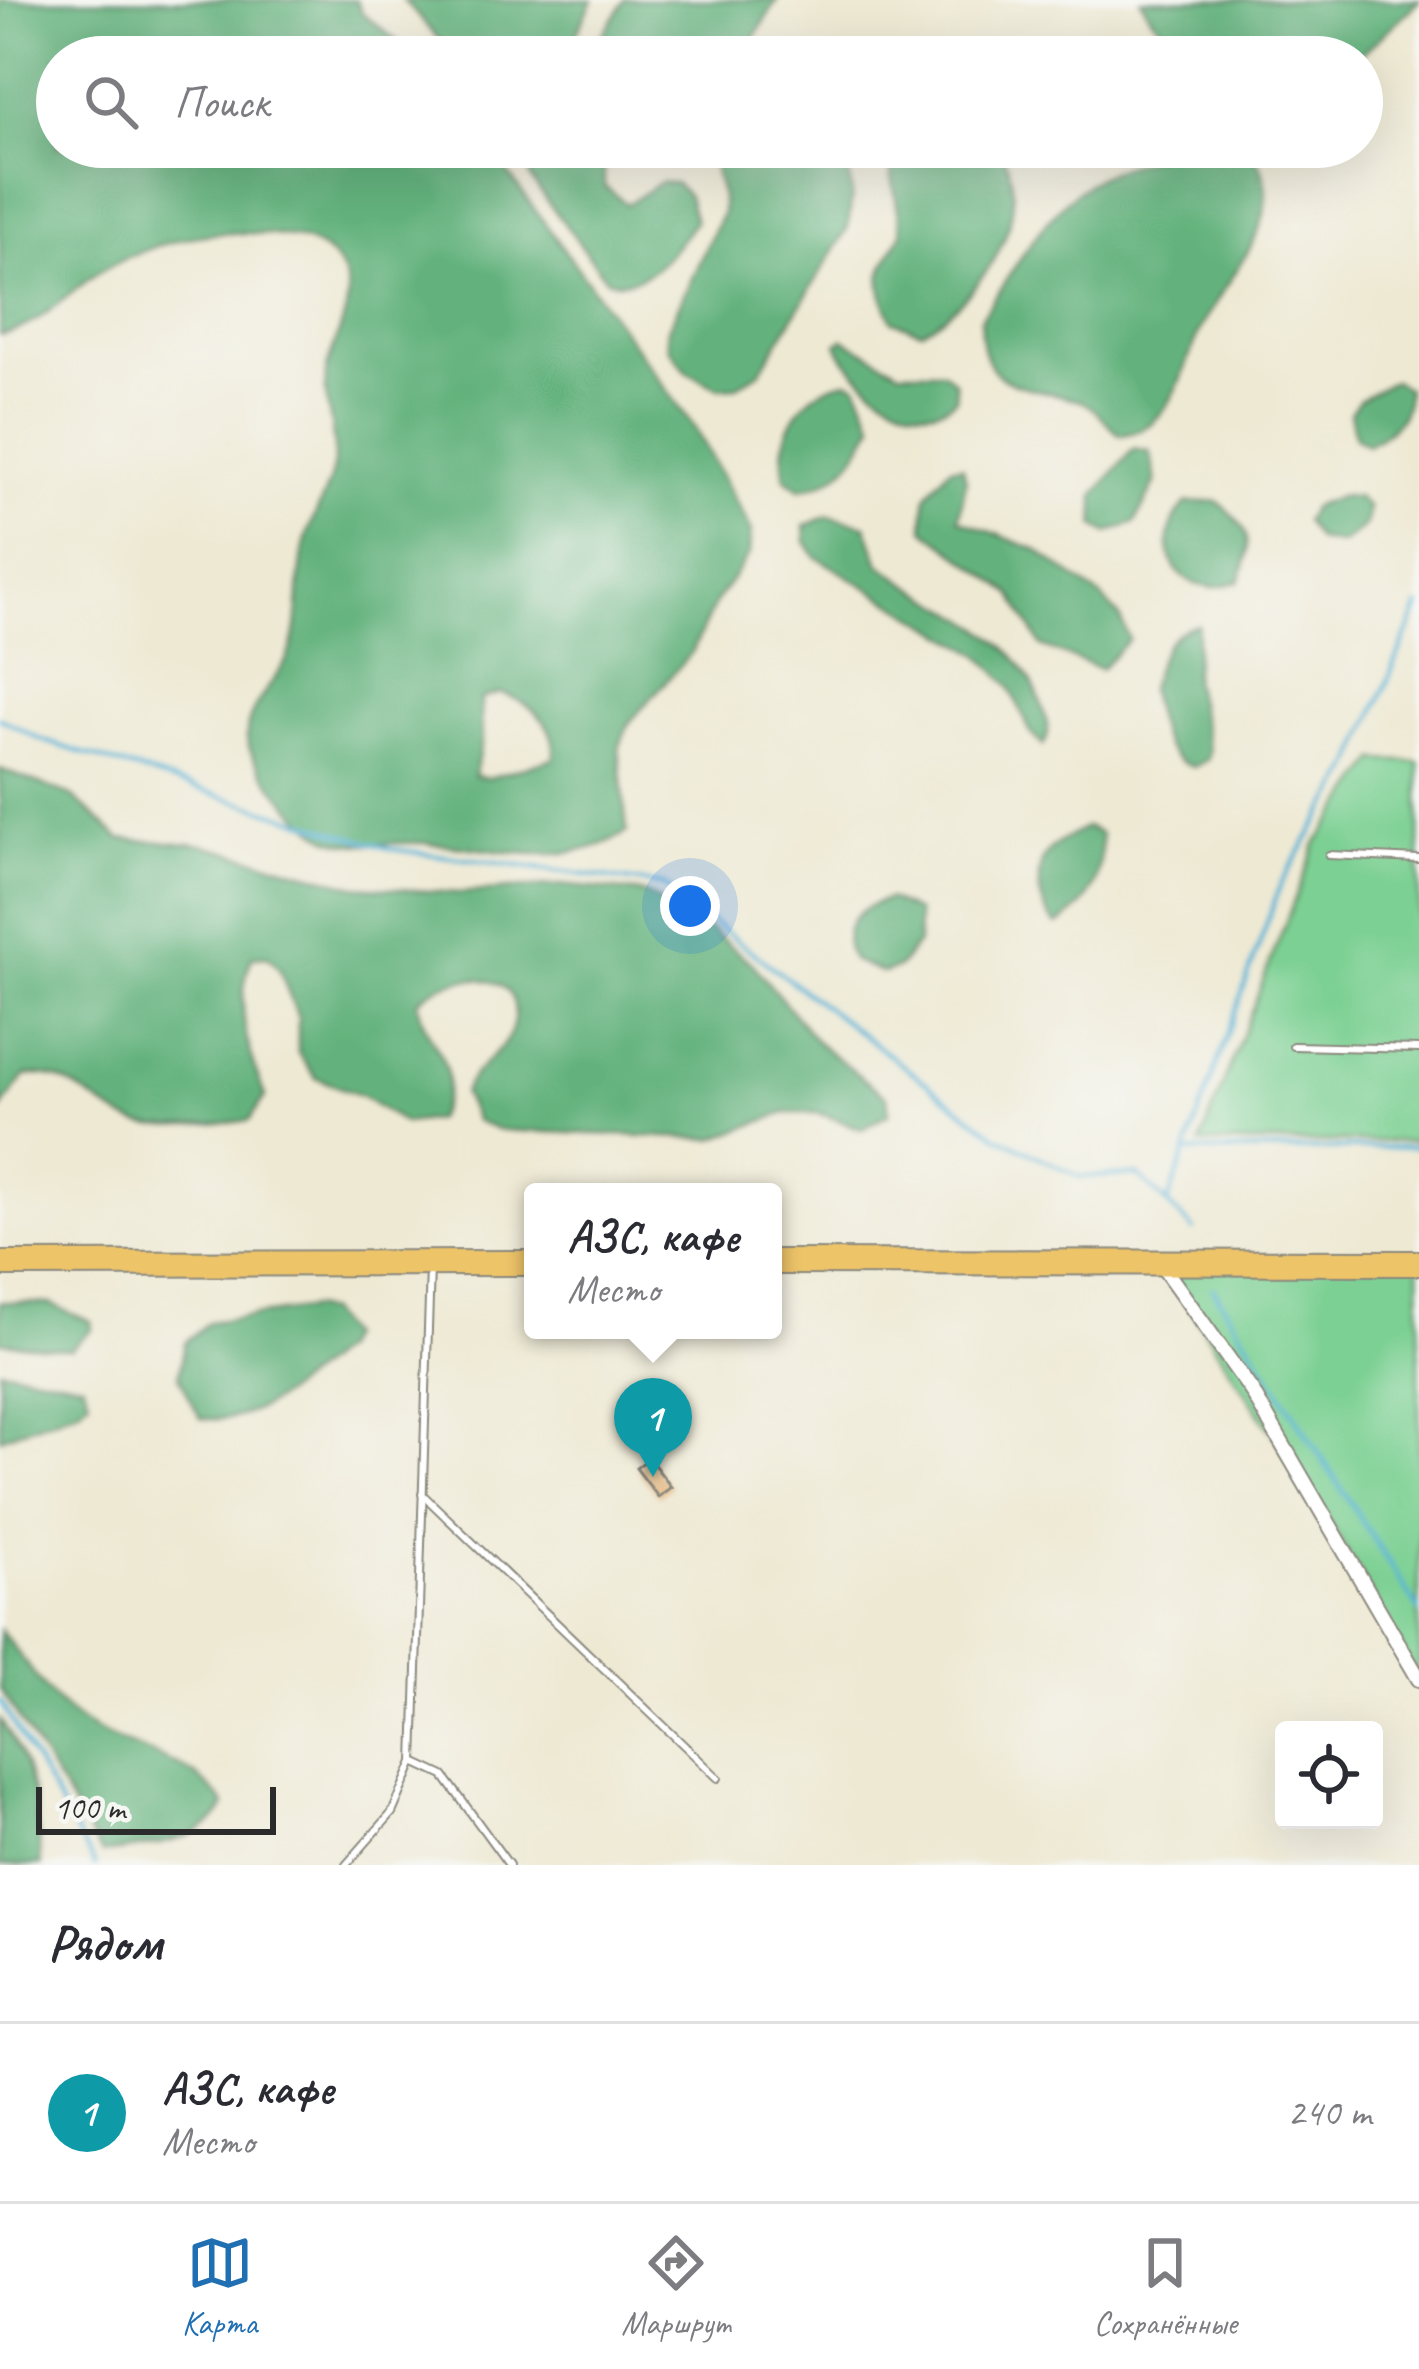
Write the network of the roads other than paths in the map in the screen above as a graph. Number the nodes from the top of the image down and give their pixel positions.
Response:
1 (1329, 855) dead end
2 (1419, 859) edge
3 (1293, 1046) dead end
4 (1419, 1049) edge
5 (782, 1262) edge
6 (430, 1263) junction
7 (524, 1263) edge
8 (1160, 1263) junction
9 (0, 1264) edge
10 (1419, 1264) edge
11 (421, 1493) junction
12 (1419, 1679) edge
13 (414, 1762) junction
14 (718, 1778) dead end
15 (346, 1865) edge
16 (509, 1865) edge

1 - 2 lane
3 - 4 lane
5 - 8 highway
6 - 7 highway
6 - 9 highway
6 - 11 lane
8 - 10 highway
8 - 12 street
11 - 13 lane
11 - 14 lane
13 - 15 lane
13 - 16 lane

